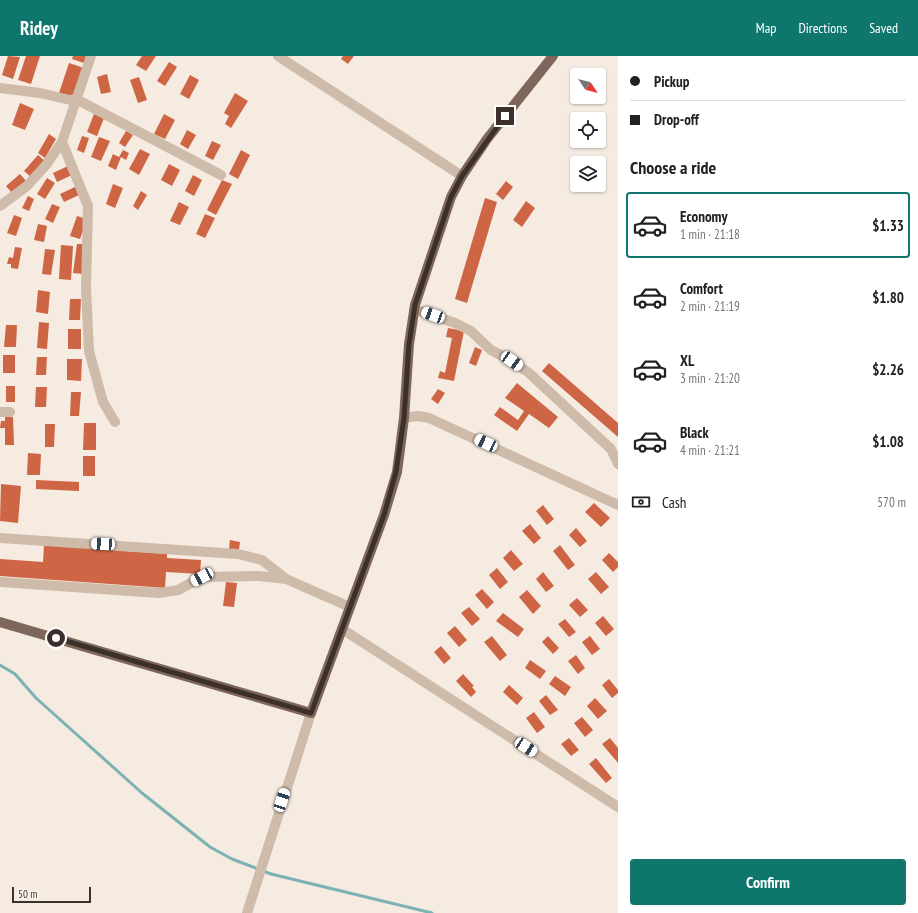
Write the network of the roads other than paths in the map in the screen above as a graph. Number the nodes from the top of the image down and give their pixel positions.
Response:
1 (91, 56) edge
2 (278, 56) edge
3 (553, 56) edge
4 (0, 88) edge
5 (76, 99) junction
6 (62, 142) junction
7 (221, 175) dead end
8 (462, 176) junction
9 (0, 206) edge
10 (414, 309) junction
11 (404, 418) junction
12 (115, 422) dead end
13 (618, 464) edge
14 (618, 505) edge
15 (0, 538) edge
16 (286, 579) junction
17 (0, 582) edge
18 (350, 607) junction
19 (0, 622) edge
20 (342, 629) junction
21 (311, 713) junction
22 (618, 806) edge
23 (247, 913) edge

1 - 5 street
2 - 8 street
3 - 8 main road
4 - 5 street
5 - 6 street
5 - 7 street
6 - 9 street
6 - 12 street
8 - 10 main road
10 - 11 main road
10 - 13 street
11 - 14 street
11 - 18 main road
15 - 16 street
16 - 17 street
16 - 18 street
18 - 20 main road
19 - 21 main road
20 - 21 main road
20 - 22 street
21 - 23 street

